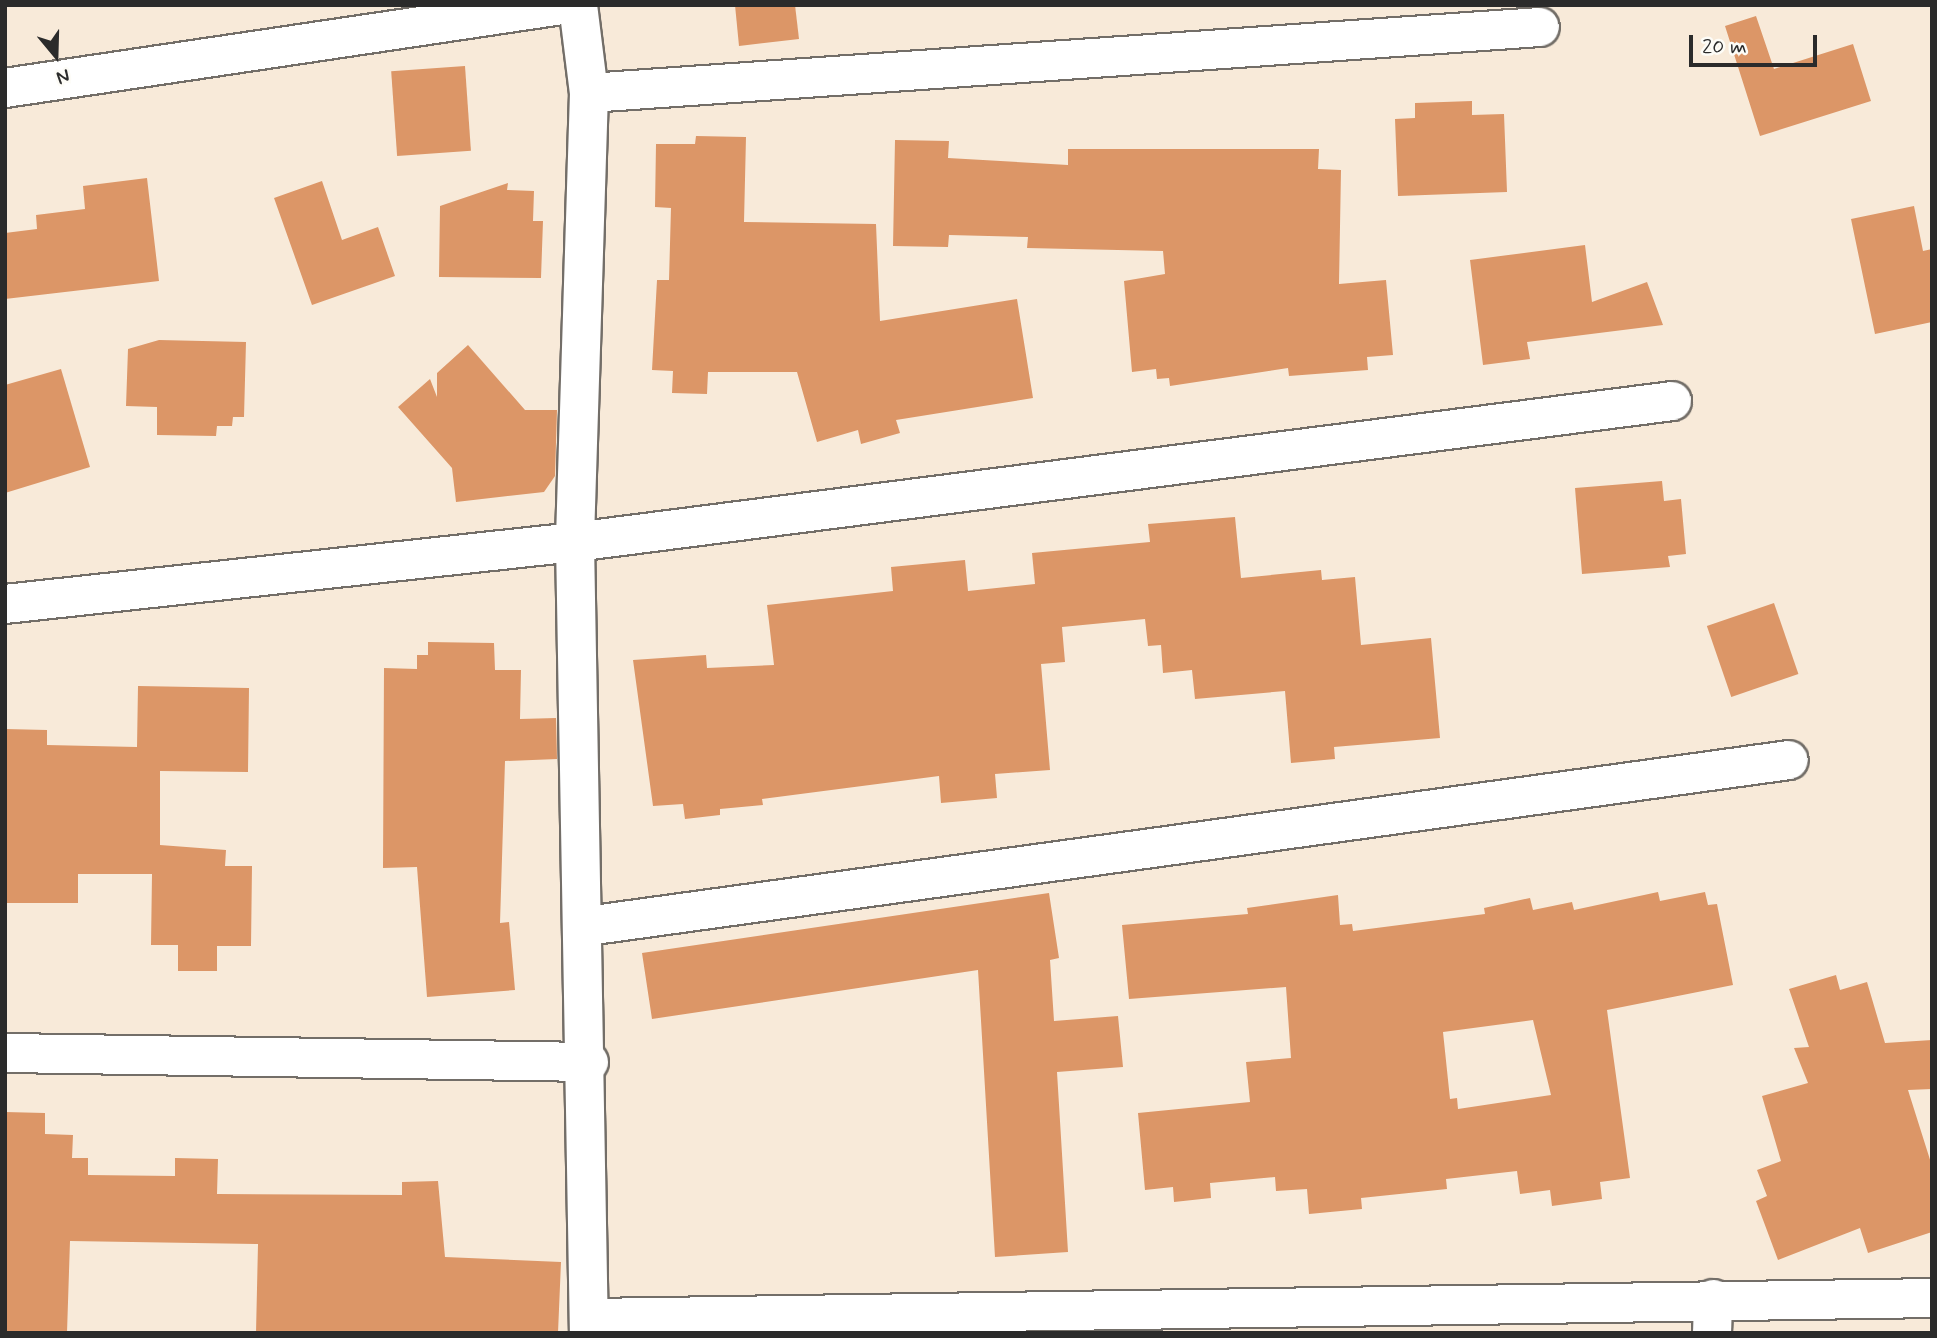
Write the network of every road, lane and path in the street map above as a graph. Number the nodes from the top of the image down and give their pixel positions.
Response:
1 (562, 5) edge
2 (578, 5) edge
3 (1540, 27) dead end
4 (5, 88) edge
5 (589, 93) junction
6 (1672, 401) dead end
7 (575, 542) junction
8 (5, 604) edge
9 (1789, 761) dead end
10 (587, 926) junction
11 (5, 1053) edge
12 (589, 1062) junction
13 (1932, 1298) edge
14 (1713, 1316) edge
15 (1336, 1317) edge
16 (964, 1321) edge
17 (589, 1326) edge

1 - 4 street
2 - 5 street
3 - 5 street
5 - 7 street
6 - 7 street
7 - 8 street
7 - 10 street
9 - 10 street
10 - 12 street
11 - 12 street
12 - 17 street
13 - 14 street
14 - 15 street
15 - 16 street
16 - 17 street

